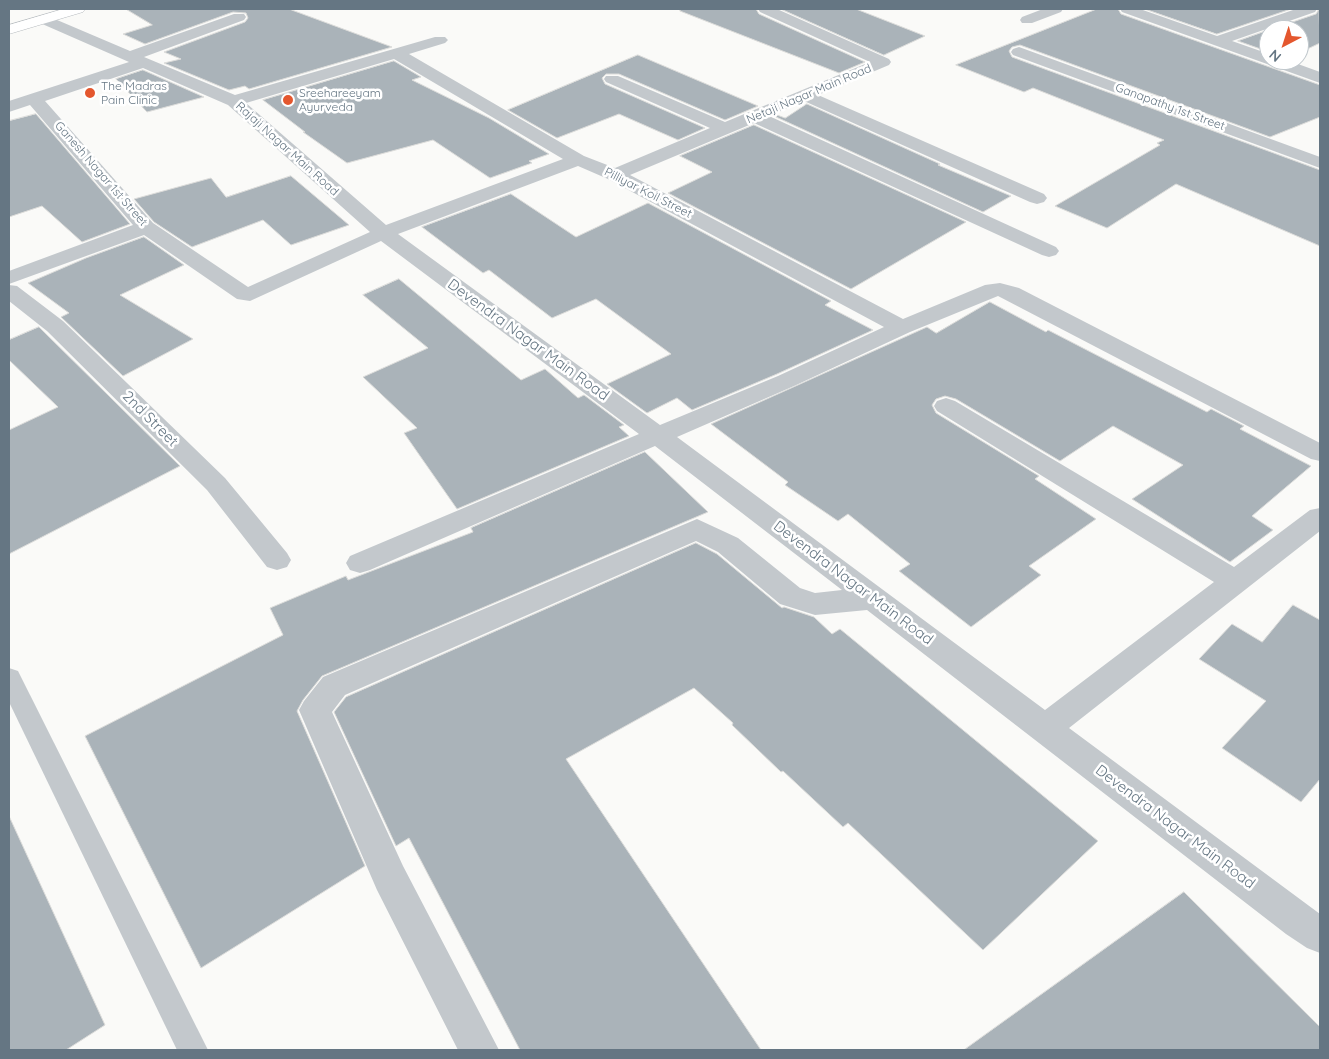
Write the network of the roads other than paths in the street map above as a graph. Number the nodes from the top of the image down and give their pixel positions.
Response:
1 (78, 9) edge
2 (765, 9) edge
3 (1056, 9) edge
4 (1127, 9) edge
5 (1310, 9) edge
6 (44, 14) edge
7 (239, 16) dead end
8 (9, 19) edge
9 (1027, 20) dead end
10 (9, 30) edge
11 (440, 40) dead end
12 (1219, 40) junction
13 (1019, 52) dead end
14 (397, 54) junction
15 (1259, 55) edge
16 (137, 59) junction
17 (1299, 70) edge
18 (1320, 78) edge
19 (612, 79) dead end
20 (811, 93) junction
21 (34, 99) junction
22 (234, 101) junction
23 (9, 107) edge
24 (756, 117) junction
25 (726, 129) junction
26 (578, 160) junction
27 (1320, 163) edge
28 (615, 175) junction
29 (1038, 193) dead end
30 (146, 226) junction
31 (383, 233) junction
32 (1049, 251) dead end
33 (9, 278) edge
34 (9, 292) edge
35 (902, 327) junction
36 (946, 406) dead end
37 (657, 435) junction
38 (1320, 452) edge
39 (1320, 517) edge
40 (277, 560) dead end
41 (360, 563) dead end
42 (1236, 582) junction
43 (873, 598) junction
44 (9, 678) edge
45 (1045, 728) junction
46 (1320, 935) edge
47 (193, 1050) edge
48 (479, 1050) edge

1 - 6 main road
2 - 20 street, Netaji Nagar Main Road
3 - 9 street
4 - 12 street
5 - 12 street
6 - 8 main road
6 - 10 main road
6 - 16 street, Rajaji Nagar Main Road
7 - 16 street
11 - 14 street
12 - 15 street
13 - 27 street, Ganapathy 1st Street
14 - 22 street
14 - 26 street, Pilliyar Koil Street
16 - 21 street
16 - 22 street, Rajaji Nagar Main Road
17 - 18 street
19 - 25 street
20 - 24 street, Netaji Nagar Main Road
20 - 29 street
21 - 23 street
21 - 30 street, Ganesh Nagar 1st Street
22 - 31 street, Rajaji Nagar Main Road
24 - 25 street, Netaji Nagar Main Road
24 - 32 street
25 - 28 street, Netaji Nagar Main Road
26 - 28 street, Pilliyar Koil Street
26 - 31 street
28 - 35 street, Pilliyar Koil Street
30 - 31 street, Ganesh Nagar 1st Street
30 - 33 street
31 - 37 street, Devendra Nagar Main Road
34 - 40 street, 2nd Street
35 - 37 street
35 - 38 street
36 - 42 street
37 - 41 street
37 - 43 street, Devendra Nagar Main Road
39 - 42 street
42 - 45 street
43 - 45 street, Devendra Nagar Main Road
43 - 48 street
44 - 47 lane
45 - 46 street, Devendra Nagar Main Road

